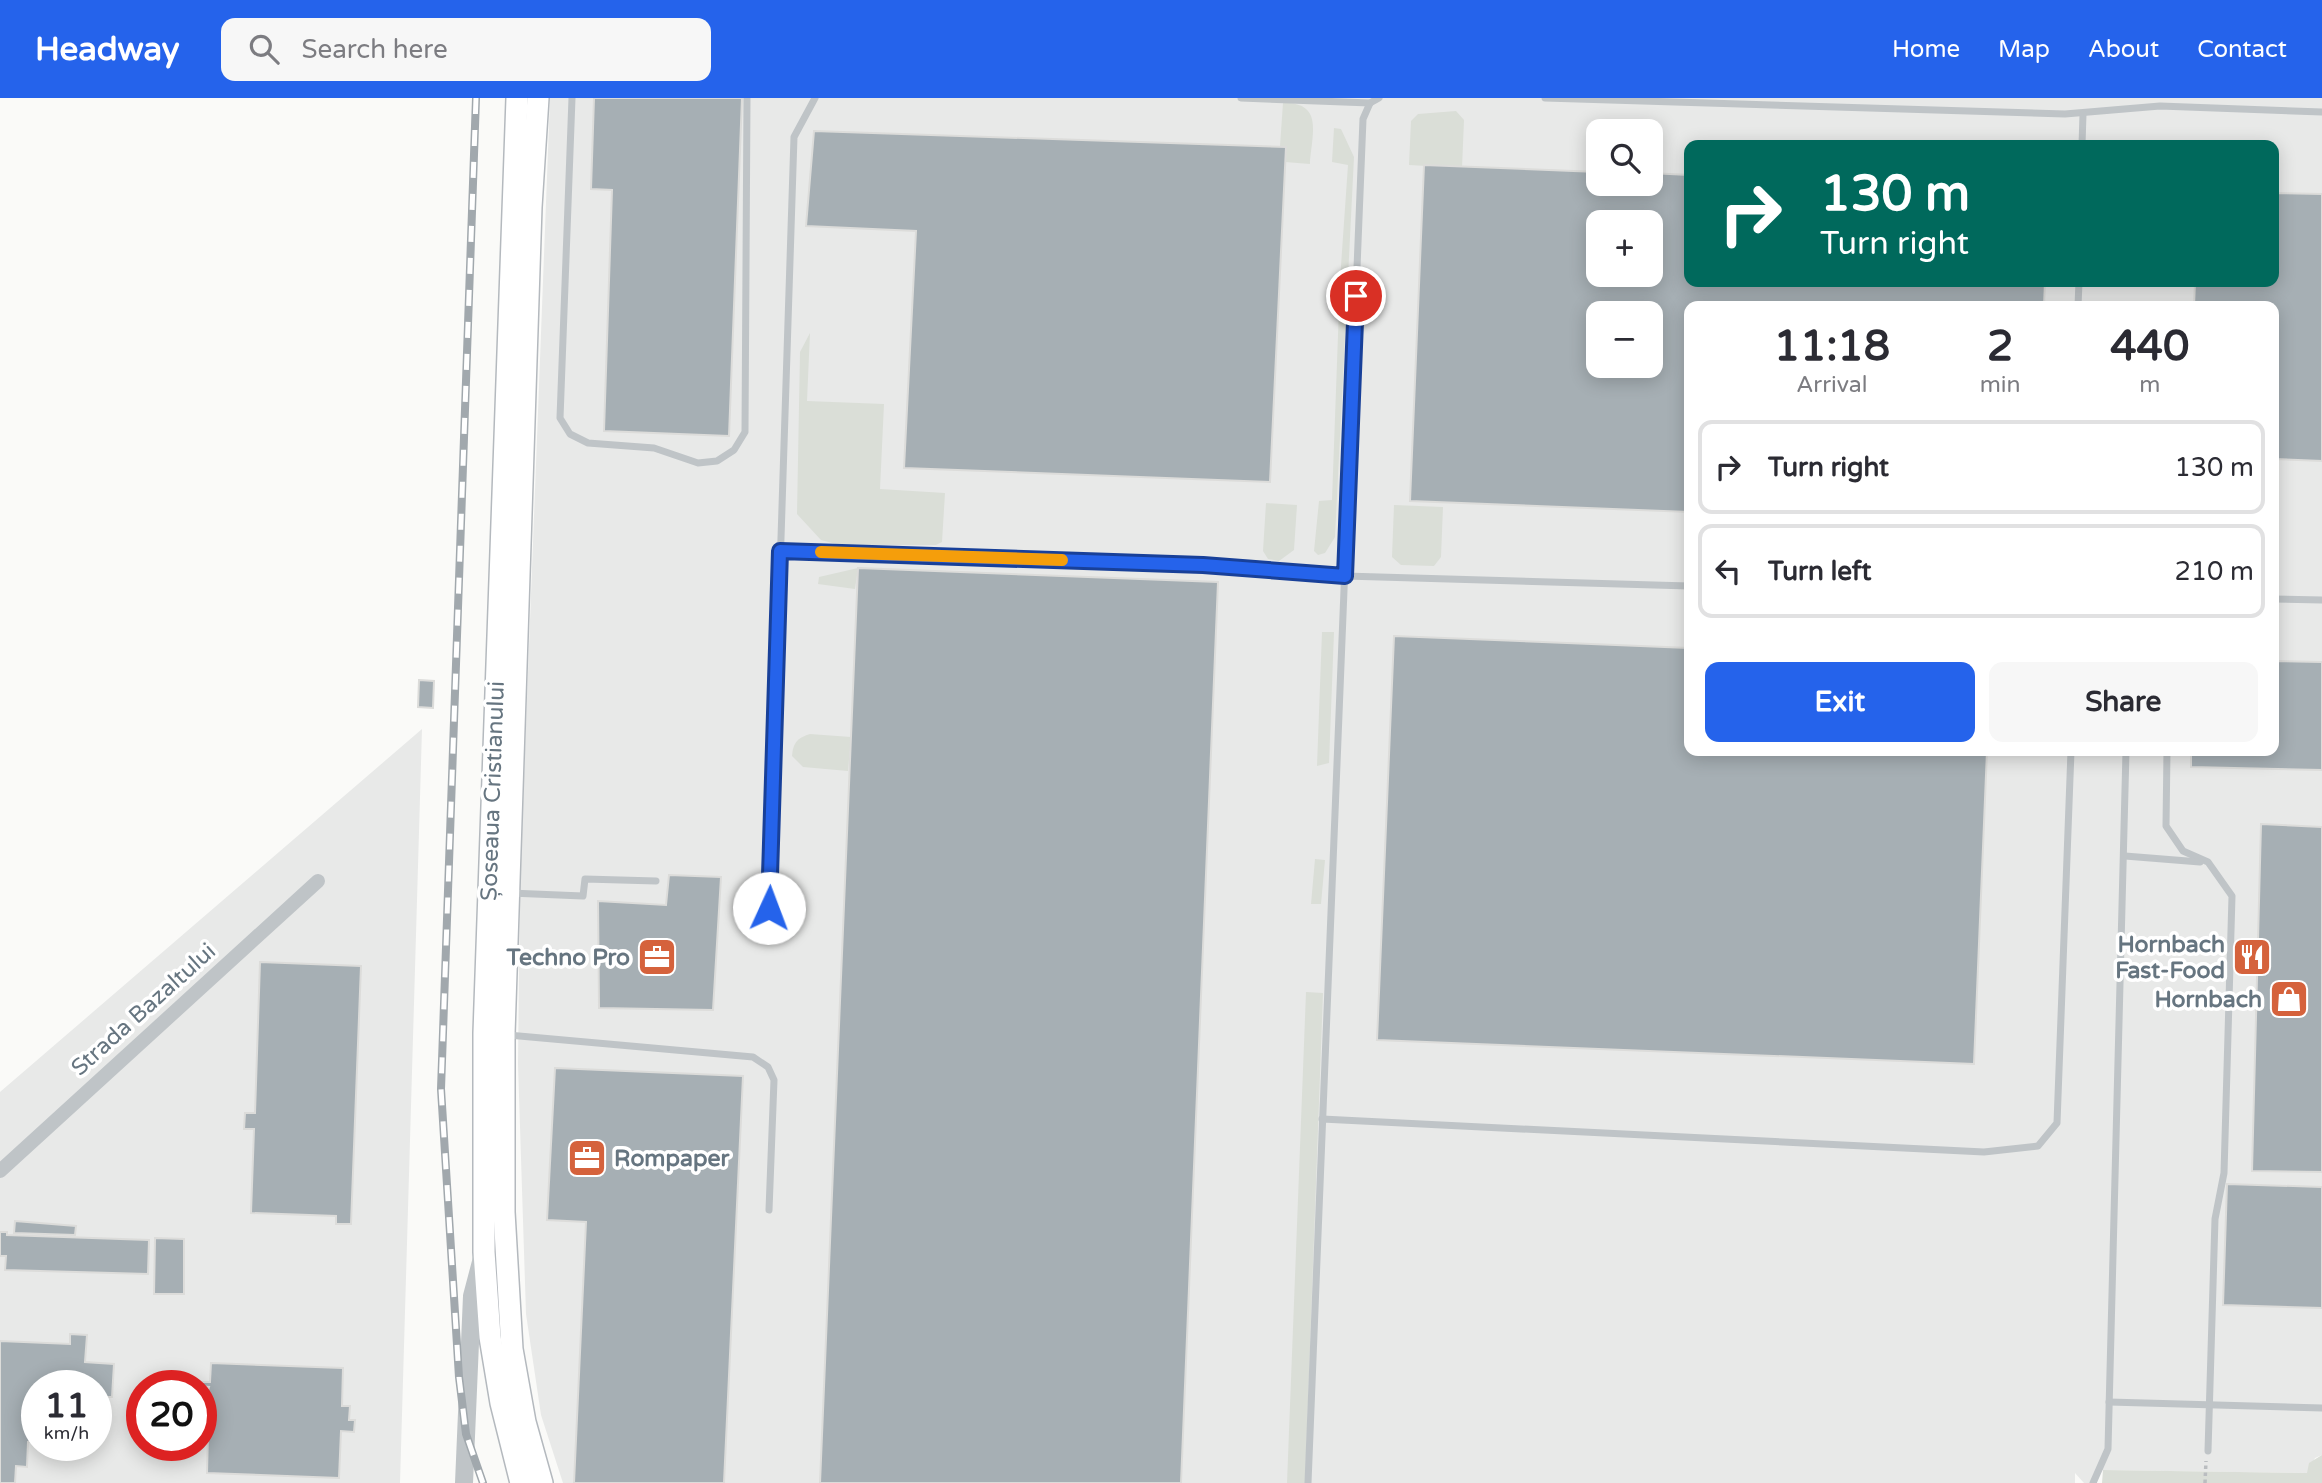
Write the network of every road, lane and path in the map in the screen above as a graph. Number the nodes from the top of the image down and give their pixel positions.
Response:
1 (517, 98) edge
2 (538, 98) edge
3 (572, 98) edge
4 (747, 98) edge
5 (815, 98) edge
6 (1241, 98) edge
7 (1379, 98) edge
8 (1545, 98) edge
9 (1370, 103) junction
10 (2322, 112) edge
11 (2083, 114) junction
12 (2082, 140) edge
13 (780, 551) junction
14 (1345, 576) junction
15 (1684, 586) edge
16 (2279, 599) edge
17 (2322, 600) edge
18 (2071, 756) edge
19 (2126, 756) edge
20 (2167, 756) edge
21 (2125, 856) junction
22 (2208, 862) junction
23 (318, 881) dead end
24 (656, 881) dead end
25 (508, 892) junction
26 (769, 908) dead end
27 (504, 1034) junction
28 (1322, 1119) junction
29 (0, 1171) edge
30 (769, 1210) dead end
31 (484, 1252) junction
32 (2109, 1402) junction
33 (2210, 1405) junction
34 (2322, 1408) edge
35 (2207, 1451) joint
36 (2094, 1481) edge
37 (464, 1483) edge
38 (521, 1483) edge
39 (542, 1483) edge
40 (1308, 1483) edge
41 (2205, 1483) edge

1 - 31 main road, Șoseaua Cristianului
2 - 25 main road, Șoseaua Cristianului
3 - 4 lane
5 - 13 lane
6 - 9 lane
7 - 9 lane
8 - 11 lane
9 - 14 lane
10 - 11 lane
11 - 12 lane
13 - 14 lane
13 - 26 lane
14 - 15 lane
14 - 28 lane
16 - 17 lane
18 - 28 lane
19 - 21 lane
20 - 22 lane
21 - 22 lane
21 - 32 lane
22 - 33 lane
23 - 29 street, Strada Bazaltului
24 - 25 lane
25 - 27 main road, Șoseaua Cristianului
27 - 30 lane
27 - 39 main road, Șoseaua Cristianului
28 - 40 lane
31 - 37 street, Șoseaua Cristianului
31 - 38 main road
32 - 33 lane
32 - 36 lane
33 - 34 lane
33 - 35 lane
35 - 41 path

